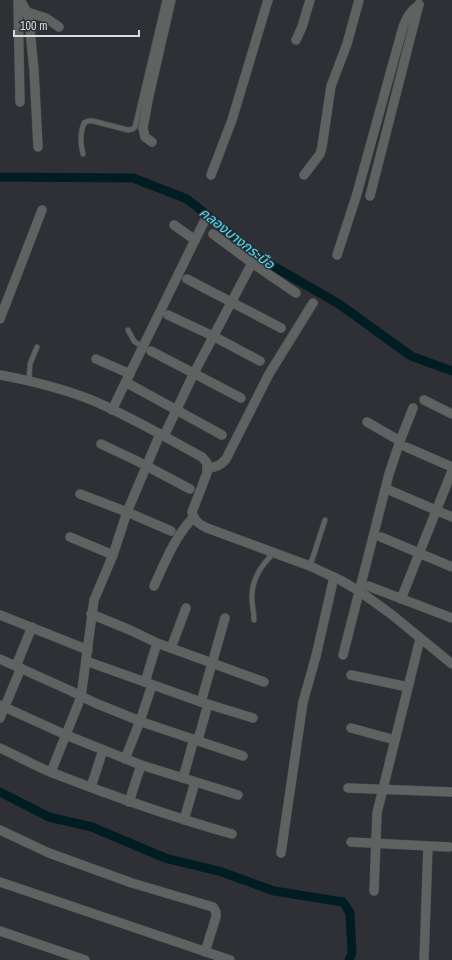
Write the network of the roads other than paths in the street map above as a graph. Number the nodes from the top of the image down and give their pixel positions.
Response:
1 (19, 0) edge
2 (165, 0) edge
3 (171, 0) edge
4 (268, 0) edge
5 (310, 0) edge
6 (359, 0) edge
7 (420, 3) edge
8 (27, 12) junction
9 (59, 27) dead end
10 (296, 40) dead end
11 (20, 102) dead end
12 (152, 142) dead end
13 (38, 147) dead end
14 (83, 154) dead end
15 (211, 175) dead end
16 (304, 175) dead end
17 (370, 196) dead end
18 (42, 210) dead end
19 (204, 222) dead end
20 (174, 225) dead end
21 (213, 234) dead end
22 (195, 240) junction
23 (337, 255) dead end
24 (252, 263) junction
25 (187, 279) dead end
26 (296, 293) dead end
27 (231, 302) junction
28 (313, 303) dead end
29 (168, 315) dead end
30 (0, 319) edge
31 (281, 328) dead end
32 (128, 330) dead end
33 (213, 336) junction
34 (37, 347) dead end
35 (142, 347) junction
36 (151, 351) dead end
37 (96, 359) dead end
38 (260, 361) dead end
39 (194, 373) junction
40 (130, 374) junction
41 (0, 375) edge
42 (29, 381) junction
43 (129, 384) dead end
44 (241, 398) dead end
45 (424, 400) dead end
46 (413, 408) dead end
47 (112, 410) junction
48 (176, 410) junction
49 (452, 414) edge
50 (367, 422) dead end
51 (162, 435) junction
52 (222, 435) dead end
53 (101, 444) dead end
54 (403, 444) junction
55 (147, 466) junction
56 (452, 467) edge
57 (208, 468) junction
58 (452, 471) edge
59 (190, 489) dead end
60 (389, 490) dead end
61 (80, 494) dead end
62 (437, 510) junction
63 (127, 512) junction
64 (452, 517) edge
65 (194, 518) junction
66 (325, 520) dead end
67 (171, 531) dead end
68 (70, 537) dead end
69 (381, 537) dead end
70 (419, 552) junction
71 (274, 553) junction
72 (112, 555) junction
73 (310, 566) junction
74 (452, 568) edge
75 (334, 577) junction
76 (154, 586) dead end
77 (368, 586) dead end
78 (359, 591) junction
79 (401, 599) junction
80 (186, 608) dead end
81 (91, 614) junction
82 (0, 615) edge
83 (225, 618) dead end
84 (452, 618) edge
85 (254, 620) dead end
86 (32, 627) junction
87 (420, 639) junction
88 (157, 643) junction
89 (171, 648) junction
90 (88, 650) junction
91 (343, 655) dead end
92 (0, 659) edge
93 (86, 661) junction
94 (212, 664) junction
95 (452, 664) edge
96 (18, 667) junction
97 (351, 675) dead end
98 (264, 682) dead end
99 (149, 683) junction
100 (408, 687) junction
101 (82, 697) junction
102 (204, 703) junction
103 (3, 706) edge
104 (0, 718) edge
105 (253, 718) dead end
106 (140, 721) junction
107 (351, 728) dead end
108 (66, 735) junction
109 (196, 740) junction
110 (395, 740) junction
111 (0, 748) edge
112 (104, 750) junction
113 (243, 756) dead end
114 (125, 759) junction
115 (141, 765) junction
116 (51, 772) junction
117 (183, 778) junction
118 (195, 782) junction
119 (90, 787) junction
120 (348, 788) dead end
121 (382, 790) junction
122 (452, 792) edge
123 (238, 795) dead end
124 (129, 802) junction
125 (184, 820) junction
126 (0, 830) edge
127 (232, 834) dead end
128 (351, 842) dead end
129 (376, 843) junction
130 (428, 846) junction
131 (449, 847) dead end
132 (281, 853) dead end
133 (0, 882) edge
134 (374, 891) dead end
135 (0, 931) edge
136 (205, 952) junction
137 (85, 960) edge
138 (230, 960) edge
139 (424, 960) edge

1 - 8 street
1 - 11 street
2 - 14 lane
3 - 12 street
4 - 15 street
5 - 10 street
6 - 16 street
7 - 17 street
7 - 23 street
8 - 9 street
8 - 13 street
18 - 30 street
19 - 22 street
20 - 22 street
21 - 24 street
22 - 35 street
24 - 26 street
24 - 27 street
25 - 27 street
27 - 31 street
27 - 33 street
28 - 57 street
29 - 33 street
32 - 35 lane
33 - 38 street
33 - 39 street
34 - 42 lane
35 - 40 street
36 - 39 street
37 - 40 street
39 - 44 street
39 - 48 street
40 - 47 street
41 - 42 street
42 - 47 street
43 - 48 street
45 - 49 street
46 - 54 street
47 - 51 street
48 - 51 street
48 - 52 street
50 - 54 street
51 - 55 street
51 - 57 street
53 - 55 street
54 - 56 street
54 - 78 street
55 - 59 street
55 - 63 street
57 - 65 street
58 - 62 street
60 - 62 street
61 - 63 street
62 - 64 street
62 - 70 street
63 - 67 street
63 - 72 street
65 - 71 street
65 - 76 street
66 - 73 lane
68 - 72 street
69 - 70 street
70 - 74 street
70 - 79 street
71 - 73 street
71 - 85 lane
72 - 81 street
73 - 75 street
75 - 78 street
75 - 132 street
77 - 79 street
78 - 87 street
78 - 91 street
79 - 84 street
80 - 89 street
81 - 88 street
81 - 90 street
82 - 86 street
83 - 94 street
86 - 90 street
86 - 96 street
87 - 95 street
87 - 100 street
88 - 89 street
88 - 99 street
89 - 94 street
90 - 93 street
92 - 96 street
93 - 99 street
93 - 101 street
94 - 98 street
94 - 102 street
96 - 101 street
96 - 103 street
97 - 100 street
99 - 102 street
99 - 106 street
100 - 110 street
101 - 106 street
101 - 108 street
102 - 105 street
102 - 109 street
103 - 104 street
103 - 108 street
106 - 109 street
106 - 114 street
107 - 110 street
108 - 112 street
108 - 116 street
109 - 113 street
109 - 117 street
110 - 121 street
111 - 116 street
112 - 114 street
112 - 119 street
114 - 115 street
115 - 117 street
115 - 124 street
116 - 119 street
117 - 118 street
118 - 123 street
118 - 125 street
119 - 124 street
120 - 121 street
121 - 122 street
121 - 129 street
124 - 125 street
125 - 127 street
126 - 136 street
128 - 129 street
129 - 130 street
129 - 134 street
130 - 131 street
130 - 139 street
133 - 136 street
135 - 137 street
136 - 138 street

